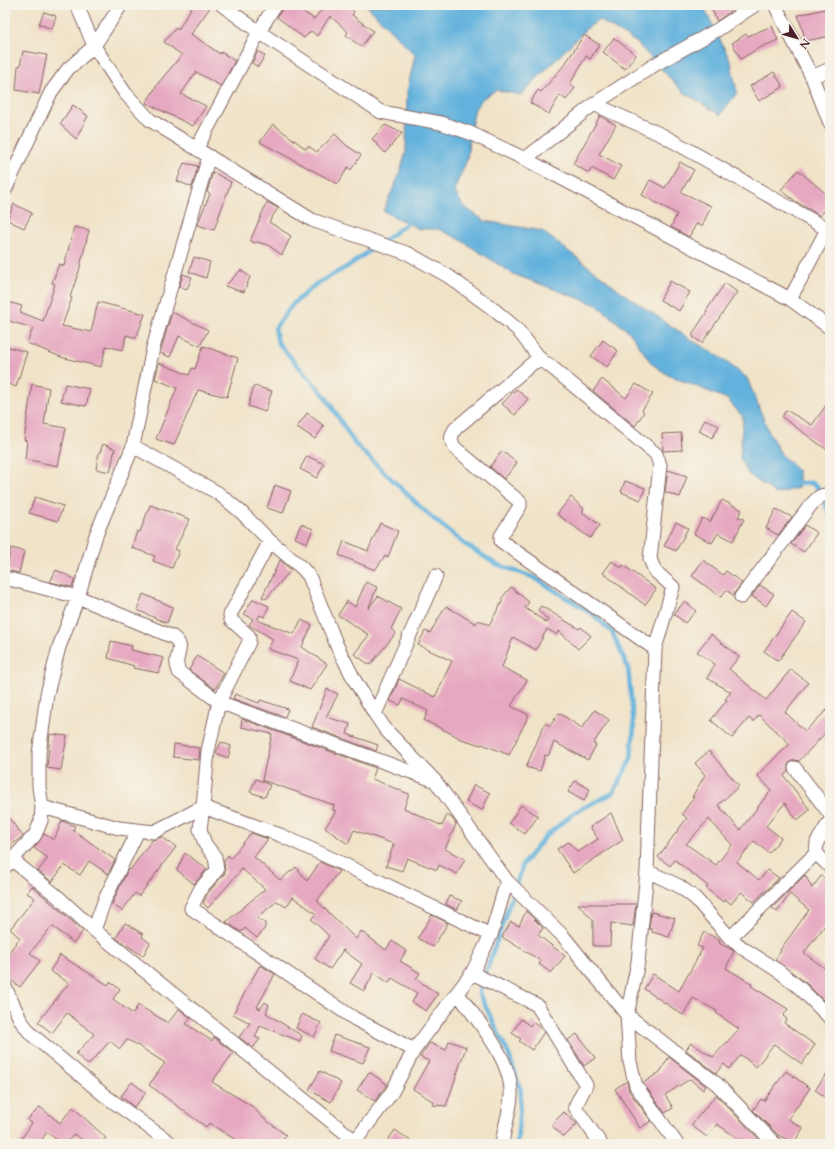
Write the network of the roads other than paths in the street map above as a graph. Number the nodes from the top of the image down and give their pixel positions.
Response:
1 (77, 5) edge
2 (121, 5) edge
3 (222, 5) edge
4 (275, 5) edge
5 (755, 5) edge
6 (775, 5) edge
7 (259, 32) junction
8 (94, 46) junction
9 (830, 69) edge
10 (812, 77) junction
11 (594, 104) junction
12 (830, 123) edge
13 (198, 148) junction
14 (210, 156) junction
15 (525, 159) junction
16 (5, 188) edge
17 (828, 227) edge
18 (790, 299) junction
19 (830, 328) edge
20 (542, 361) junction
21 (133, 446) junction
22 (830, 496) edge
23 (270, 541) junction
24 (436, 576) dead end
25 (5, 578) edge
26 (741, 596) dead end
27 (78, 597) junction
28 (656, 649) junction
29 (219, 702) junction
30 (375, 714) junction
31 (795, 768) dead end
32 (436, 782) junction
33 (42, 807) junction
34 (203, 807) junction
35 (830, 814) edge
36 (830, 821) edge
37 (138, 830) junction
38 (816, 853) junction
39 (8, 863) edge
40 (830, 866) edge
41 (647, 871) junction
42 (507, 882) junction
43 (94, 930) junction
44 (491, 935) junction
45 (730, 938) junction
46 (472, 973) junction
47 (5, 987) edge
48 (458, 994) junction
49 (627, 1015) junction
50 (830, 1018) edge
51 (414, 1050) junction
52 (356, 1143) edge
53 (172, 1144) edge
54 (502, 1144) edge
55 (601, 1144) edge
56 (677, 1144) edge
57 (775, 1144) edge

1 - 8 street
2 - 8 street
3 - 7 street
4 - 7 street
5 - 11 street
6 - 10 street
7 - 13 street
7 - 15 street
8 - 13 street
8 - 16 street
9 - 10 street
10 - 12 street
11 - 15 street
11 - 17 street
13 - 14 street
14 - 20 street
14 - 21 street
15 - 18 street
17 - 18 street
18 - 19 street
20 - 28 street
20 - 28 street
21 - 23 street
21 - 27 street
22 - 26 street
23 - 29 street
23 - 30 street
24 - 30 street
25 - 27 street
27 - 29 street
27 - 33 street
28 - 41 street
29 - 32 street
29 - 34 street
30 - 32 street
31 - 35 street
32 - 42 street
33 - 37 street
33 - 39 street
34 - 37 street
34 - 44 street
34 - 51 street
36 - 38 street
37 - 43 street
38 - 40 street
38 - 45 street
39 - 43 street
41 - 45 street
41 - 49 street
42 - 44 street
42 - 49 street
43 - 52 street
44 - 46 street
45 - 50 street
46 - 48 street
46 - 55 street
47 - 53 street
48 - 51 street
48 - 54 street
49 - 56 street
49 - 57 street
51 - 52 street

